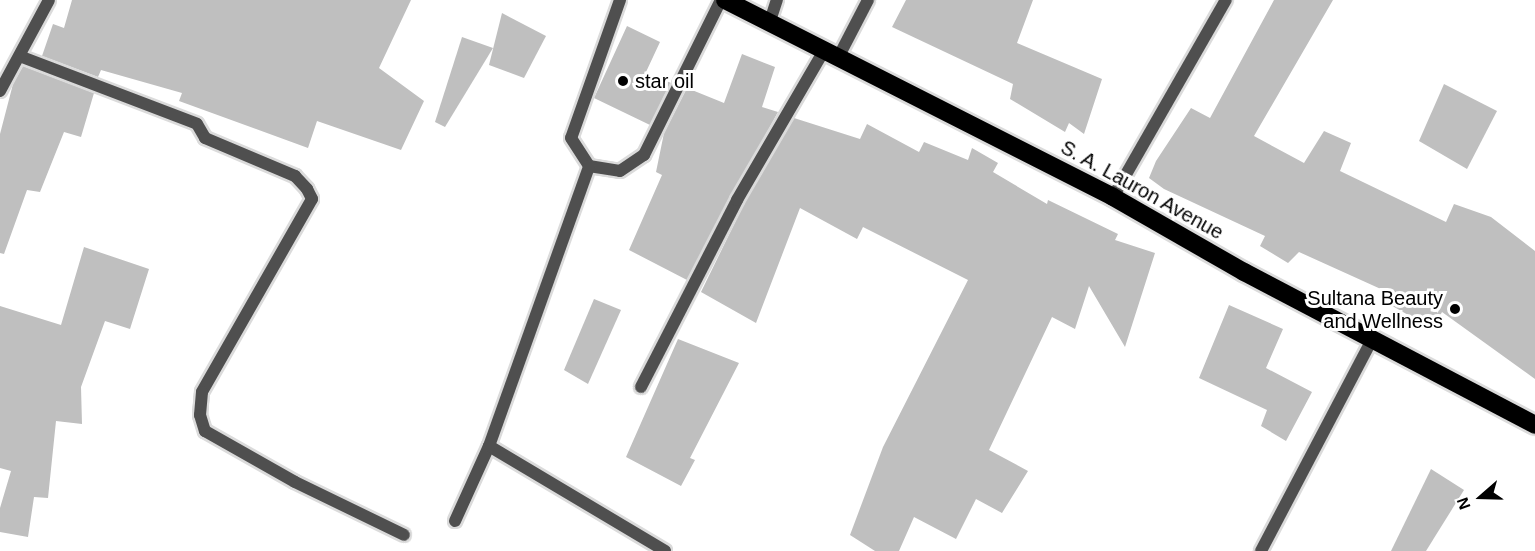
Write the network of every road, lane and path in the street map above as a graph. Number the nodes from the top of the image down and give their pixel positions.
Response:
1 (49, 0) edge
2 (620, 0) edge
3 (723, 0) edge
4 (777, 0) edge
5 (868, 0) edge
6 (1227, 0) edge
7 (770, 21) junction
8 (832, 52) junction
9 (22, 57) junction
10 (0, 91) edge
11 (589, 166) junction
12 (1113, 197) junction
13 (1372, 340) junction
14 (641, 387) dead end
15 (1535, 425) edge
16 (489, 447) junction
17 (455, 521) dead end
18 (404, 535) dead end
19 (665, 551) edge
20 (1261, 551) edge

1 - 9 street
2 - 11 street
3 - 7 highway, S. A. Lauron Avenue
3 - 11 street
4 - 7 street
5 - 8 street
6 - 12 street
7 - 8 highway, S. A. Lauron Avenue
8 - 12 highway, S. A. Lauron Avenue
8 - 14 street
9 - 10 street
9 - 18 street
11 - 16 street
12 - 13 highway, S. A. Lauron Avenue
13 - 15 highway, S. A. Lauron Avenue
13 - 20 street
16 - 17 street
16 - 19 street

